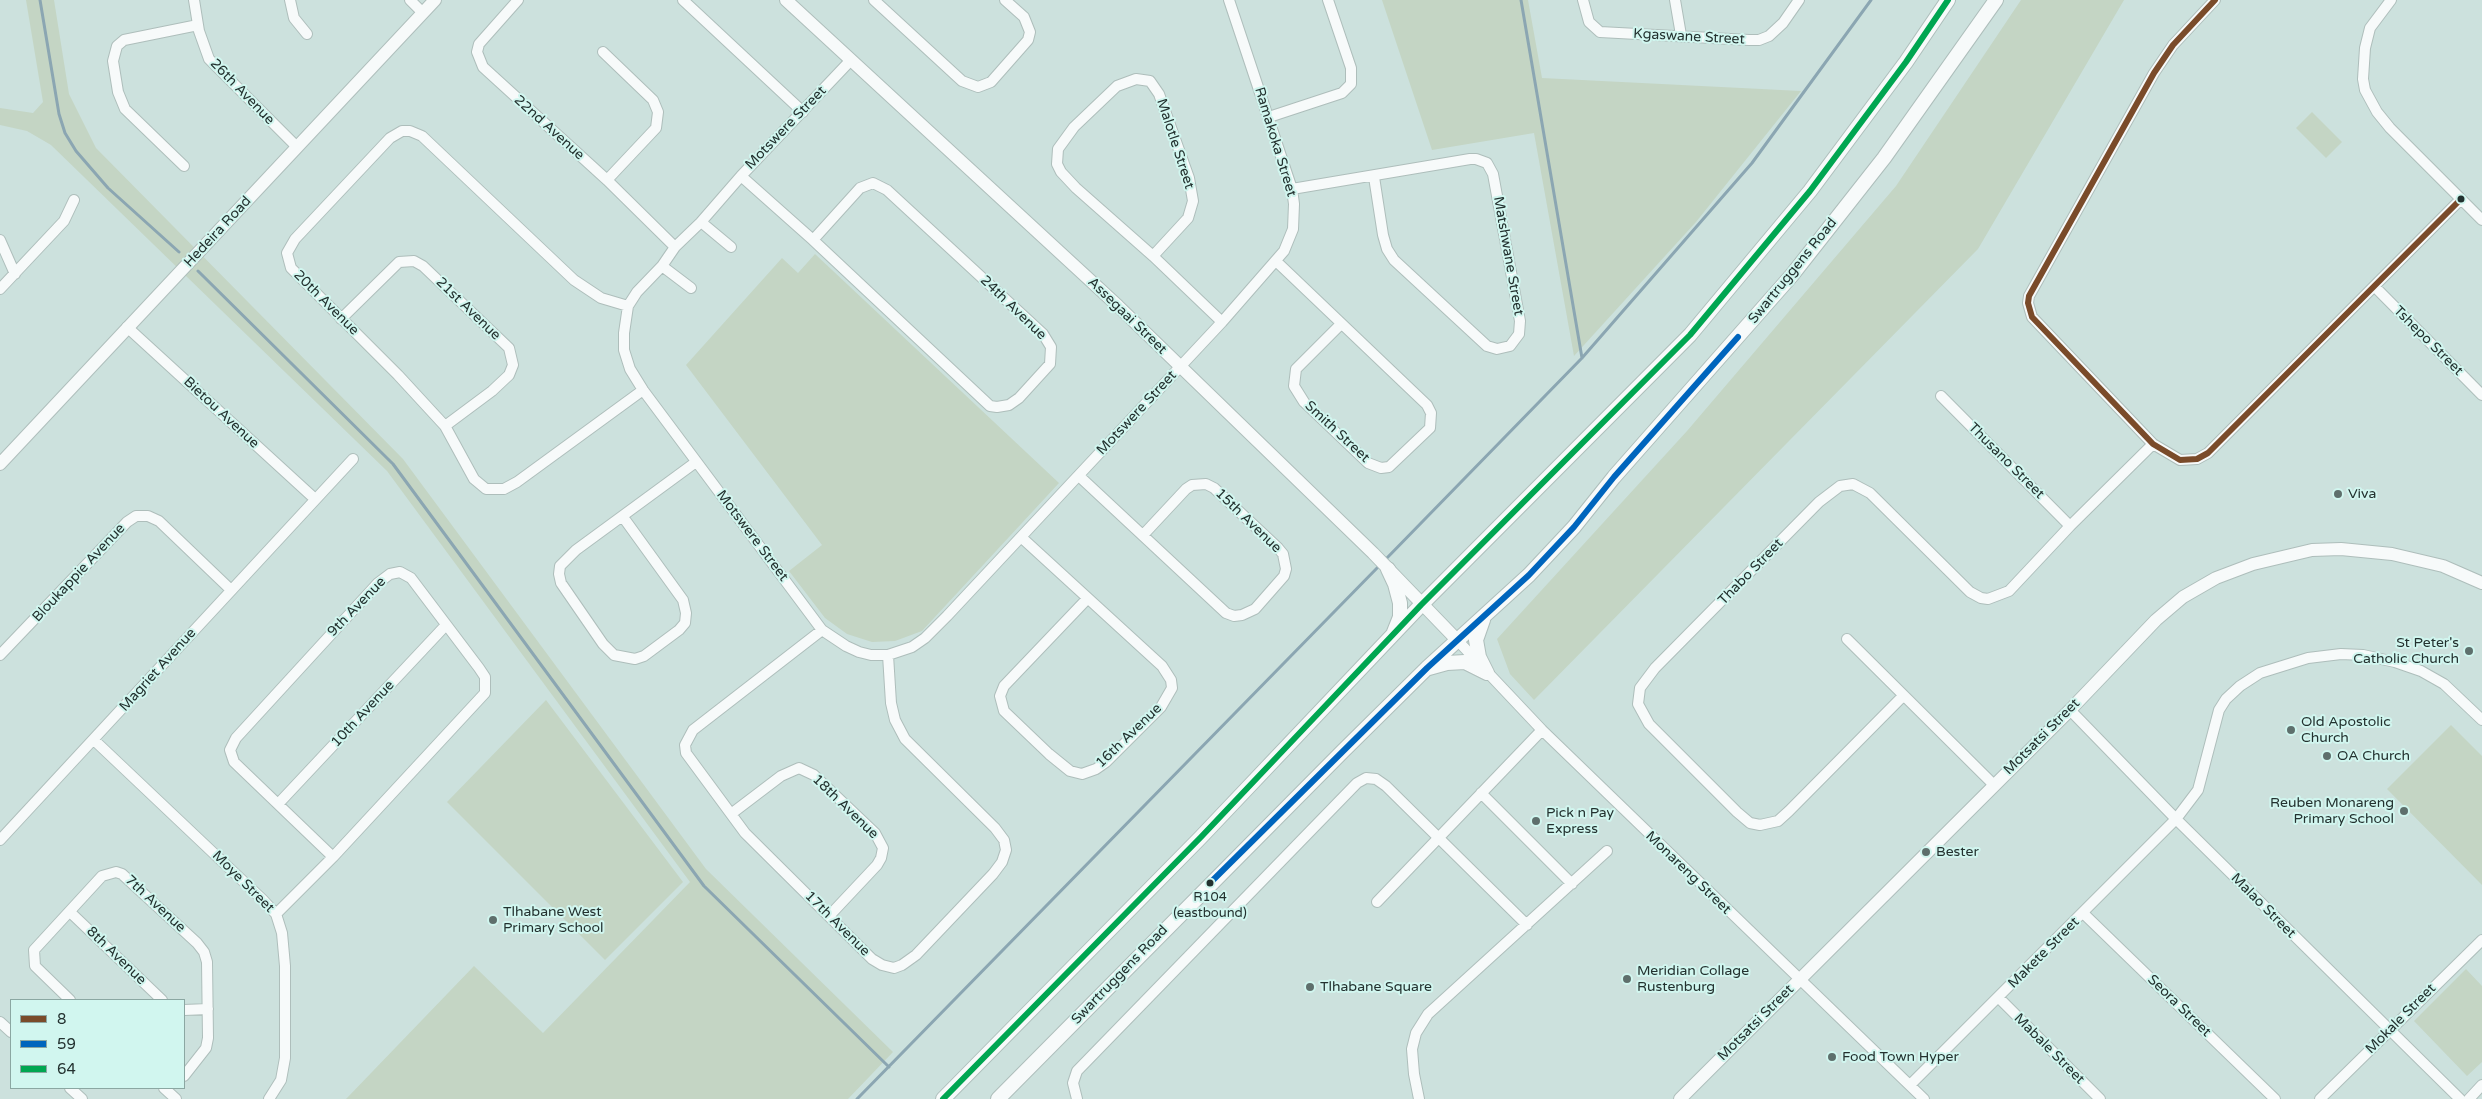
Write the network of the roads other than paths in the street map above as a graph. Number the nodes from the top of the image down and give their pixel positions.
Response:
1 (194, 0) edge
2 (290, 0) edge
3 (410, 0) edge
4 (435, 0) edge
5 (518, 0) edge
6 (682, 0) edge
7 (786, 0) edge
8 (874, 0) edge
9 (1005, 0) edge
10 (1229, 0) edge
11 (1328, 0) edge
12 (1583, 0) edge
13 (1675, 0) edge
14 (1799, 0) edge
15 (1948, 0) edge
16 (1996, 0) edge
17 (2215, 0) edge
18 (2391, 0) edge
19 (423, 13) junction
20 (198, 25) junction
21 (307, 34) dead end
22 (1681, 35) junction
23 (603, 52) dead end
24 (850, 60) junction
25 (803, 112) junction
26 (1269, 117) junction
27 (297, 147) junction
28 (184, 166) dead end
29 (741, 176) junction
30 (1374, 177) junction
31 (607, 180) junction
32 (1292, 189) junction
33 (74, 200) dead end
34 (2461, 200) junction
35 (2482, 220) edge
36 (701, 222) junction
37 (0, 240) edge
38 (813, 240) junction
39 (675, 247) junction
40 (731, 247) dead end
41 (1153, 256) junction
42 (1276, 262) junction
43 (662, 266) junction
44 (15, 274) junction
45 (691, 288) dead end
46 (2375, 288) junction
47 (0, 289) edge
48 (628, 306) junction
49 (342, 319) junction
50 (1222, 322) junction
51 (1341, 324) junction
52 (128, 327) junction
53 (1180, 367) junction
54 (643, 390) junction
55 (2482, 395) edge
56 (1941, 396) dead end
57 (445, 426) junction
58 (2153, 444) junction
59 (353, 459) dead end
60 (696, 462) junction
61 (0, 464) edge
62 (1079, 476) junction
63 (315, 499) junction
64 (623, 517) junction
65 (2070, 526) junction
66 (1144, 534) junction
67 (1021, 538) junction
68 (1388, 569) junction
69 (2481, 582) edge
70 (230, 589) junction
71 (1087, 599) junction
72 (1422, 605) junction
73 (1487, 613) junction
74 (446, 625) junction
75 (822, 630) junction
76 (1847, 639) dead end
77 (1458, 641) junction
78 (1387, 643) junction
79 (0, 655) edge
80 (888, 655) junction
81 (1427, 668) junction
82 (1487, 673) junction
83 (1903, 696) junction
84 (2070, 710) junction
85 (2482, 720) edge
86 (1542, 730) junction
87 (94, 740) junction
88 (1994, 785) junction
89 (1481, 793) junction
90 (279, 803) junction
91 (731, 814) junction
92 (2176, 820) junction
93 (1438, 838) junction
94 (0, 840) edge
95 (1607, 851) dead end
96 (333, 857) junction
97 (1572, 884) junction
98 (1377, 902) dead end
99 (70, 912) junction
100 (2084, 913) junction
101 (276, 914) junction
102 (830, 915) junction
103 (1526, 925) junction
104 (2482, 940) edge
105 (1798, 980) junction
106 (1999, 998) junction
107 (69, 999) edge
108 (161, 999) edge
109 (208, 1009) junction
110 (185, 1010) edge
111 (0, 1022) edge
112 (10, 1031) edge
113 (2389, 1032) junction
114 (185, 1075) edge
115 (1910, 1085) junction
116 (2482, 1085) edge
117 (71, 1089) edge
118 (82, 1099) edge
119 (269, 1099) edge
120 (943, 1099) edge
121 (998, 1099) edge
122 (1077, 1099) edge
123 (1419, 1099) edge
124 (1680, 1099) edge
125 (1924, 1099) edge
126 (2100, 1099) edge
127 (2275, 1099) edge
128 (2320, 1099) edge
129 (2460, 1099) edge
130 (2469, 1099) edge

1 - 20 street, 26th Avenue
2 - 21 street
3 - 19 street
4 - 19 street, Hedeira Road
5 - 31 street, 22nd Avenue
6 - 25 street
7 - 24 street, Assegaai Street
8 - 9 street
10 - 26 street, Ramakoka Street
11 - 26 street
12 - 22 street, Kgaswane Street
13 - 22 street
14 - 22 street, Kgaswane Street
15 - 72 main road
16 - 73 main road, Swartruggens Road
17 - 58 street
18 - 34 street
19 - 27 street, Hedeira Road
20 - 27 street, 26th Avenue
20 - 28 street
23 - 31 street
24 - 25 street, Motswere Street
24 - 53 street, Assegaai Street
25 - 29 street, Motswere Street
26 - 32 street, Ramakoka Street
27 - 52 street, Hedeira Road
29 - 36 street, Motswere Street
29 - 38 street, 24th Avenue
30 - 30 street, Matshwane Street
30 - 32 street, Matshwane Street
31 - 39 street, 22nd Avenue
32 - 42 street, Ramakoka Street
33 - 44 street
34 - 35 street
34 - 46 street
36 - 39 street, Motswere Street
36 - 40 street
37 - 44 street
38 - 38 street, 24th Avenue
39 - 43 street, Motswere Street
41 - 41 street, Malotle Street
41 - 50 street, Malotle Street
42 - 50 street, Ramakoka Street
42 - 51 street, Smith Street
43 - 45 street
43 - 48 street, Motswere Street
44 - 47 street
46 - 55 street, Tshepo Street
46 - 58 street
48 - 49 street, 20th Avenue
48 - 54 street, Motswere Street
49 - 57 street, 20th Avenue
49 - 57 street, 21st Avenue
50 - 53 street, Ramakoka Street
51 - 51 street, Smith Street
52 - 61 street, Hedeira Road
52 - 63 street, Bietou Avenue
53 - 62 street, Motswere Street
53 - 68 street, Assegaai Street
54 - 57 street, 20th Avenue
54 - 60 street, Motswere Street
56 - 65 street, Thusano Street
58 - 65 street, Thabo Street
59 - 63 street, Magriet Avenue
60 - 64 street
60 - 75 street, Motswere Street
62 - 66 street, 15th Avenue
62 - 67 street, Motswere Street
63 - 70 street, Magriet Avenue
64 - 64 street
65 - 83 street, Thabo Street
66 - 66 street, 15th Avenue
67 - 71 street, 16th Avenue
67 - 80 street, Motswere Street
68 - 72 street, Assegaai Street
68 - 78 main road
69 - 84 street, Motsatsi Street
70 - 79 street, Bloukappie Avenue
70 - 87 street, Magriet Avenue
71 - 71 street, 16th Avenue
72 - 77 street, Assegaai Street
72 - 78 main road
73 - 77 main road, Swartruggens Road
73 - 82 main road
74 - 90 street, 10th Avenue
74 - 90 street, 9th Avenue
74 - 96 street, 9th Avenue
75 - 80 street, Motswere Street
75 - 91 street, 17th Avenue
76 - 83 street
77 - 81 main road, Swartruggens Road
77 - 82 street, Monareng Street
78 - 120 main road
80 - 102 street, 17th Avenue
81 - 82 main road
81 - 121 main road, Swartruggens Road
82 - 86 street, Monareng Street
83 - 88 street
84 - 88 street, Motsatsi Street
84 - 92 street, Malao Street
85 - 92 street, Makete Street
86 - 89 street
86 - 105 street, Monareng Street
87 - 94 street, Magriet Avenue
87 - 101 street, Moye Street
88 - 105 street, Motsatsi Street
89 - 93 street
89 - 97 street
90 - 96 street, 9th Avenue
91 - 102 street, 17th Avenue
91 - 102 street, 18th Avenue
92 - 100 street, Makete Street
92 - 113 street, Malao Street
93 - 98 street
93 - 103 street
93 - 122 street
95 - 97 street
96 - 101 street, 9th Avenue
97 - 103 street
99 - 107 street, 7th Avenue
99 - 108 street, 8th Avenue
99 - 109 street, 7th Avenue
100 - 106 street, Makete Street
100 - 127 street, Seora Street
101 - 119 street, Moye Street
103 - 123 street
104 - 113 street, Mokale Street
105 - 115 street, Monareng Street
105 - 124 street, Motsatsi Street
106 - 115 street, Makete Street
106 - 126 street, Mabale Street
109 - 110 street
109 - 114 street, 7th Avenue
111 - 112 street
113 - 128 street, Mokale Street
113 - 129 street, Malao Street
115 - 125 street, Monareng Street
116 - 130 street
117 - 118 street

